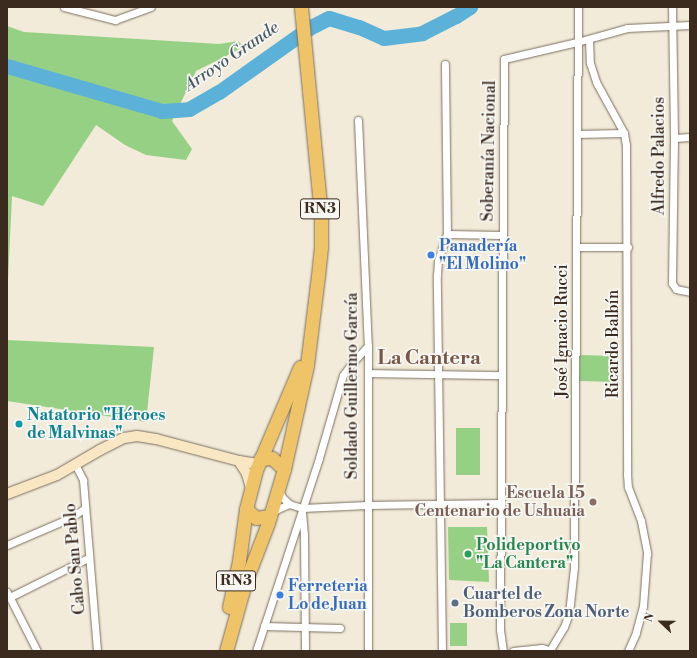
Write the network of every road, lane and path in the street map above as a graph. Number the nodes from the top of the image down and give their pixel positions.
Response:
1 (64, 7) edge
2 (150, 7) edge
3 (301, 7) edge
4 (578, 7) edge
5 (672, 7) edge
6 (672, 24) junction
7 (690, 25) edge
8 (589, 39) junction
9 (577, 42) junction
10 (445, 64) dead end
11 (358, 120) dead end
12 (624, 133) junction
13 (577, 134) junction
14 (690, 137) edge
15 (674, 138) junction
16 (447, 234) junction
17 (502, 235) junction
18 (577, 247) junction
19 (628, 248) junction
20 (690, 292) edge
21 (309, 343) junction
22 (368, 346) junction
23 (368, 373) junction
24 (439, 374) junction
25 (501, 375) junction
26 (239, 461) junction
27 (259, 462) junction
28 (76, 466) junction
29 (284, 469) junction
30 (251, 488) junction
31 (279, 488) junction
32 (7, 494) edge
33 (289, 504) junction
34 (500, 504) junction
35 (367, 505) junction
36 (441, 505) junction
37 (85, 508) junction
38 (302, 508) junction
39 (246, 509) junction
40 (270, 514) junction
41 (7, 545) edge
42 (88, 558) junction
43 (8, 594) edge
44 (264, 626) junction
45 (304, 627) junction
46 (340, 628) dead end
47 (37, 651) edge
48 (97, 651) edge
49 (218, 651) edge
50 (226, 651) edge
51 (256, 651) edge
52 (305, 651) edge
53 (368, 651) edge
54 (442, 651) edge
55 (503, 651) edge
56 (513, 651) edge
57 (551, 651) edge
58 (628, 651) edge

1 - 2 street
3 - 21 highway, RN3
4 - 9 street, José Ignacio Rucci
5 - 6 street, Alfredo Palacios
6 - 7 street
6 - 8 street
6 - 15 street, Alfredo Palacios
8 - 9 street
8 - 12 street, Ricardo Balbín
9 - 13 street, José Ignacio Rucci
9 - 17 street, Soberanía Nacional
10 - 16 street
11 - 22 street, Soldado Guillermo García
12 - 13 street
12 - 19 street, Ricardo Balbín
13 - 18 street, José Ignacio Rucci
14 - 15 street
15 - 20 street, Alfredo Palacios
16 - 17 street
16 - 24 street
17 - 25 street, Soberanía Nacional
18 - 19 street
18 - 57 street, José Ignacio Rucci
19 - 58 street, Ricardo Balbín
21 - 27 highway, RN3
21 - 29 highway, RN3
22 - 23 street, Soldado Guillermo García
22 - 38 street
23 - 24 street
23 - 35 street, Soldado Guillermo García
24 - 25 street
24 - 36 street
25 - 34 street, Soberanía Nacional
26 - 27 street
26 - 28 street
26 - 30 street
27 - 29 highway
27 - 30 highway, RN3
28 - 32 street
28 - 37 street, Cabo San Pablo
29 - 31 highway, RN3
30 - 39 highway, RN3
31 - 33 street
31 - 40 highway, RN3
33 - 38 street
33 - 40 street
34 - 36 street
34 - 55 street, Soberanía Nacional
35 - 36 street
35 - 38 street
35 - 53 street, Soldado Guillermo García
36 - 54 street
37 - 41 street
37 - 42 street, Cabo San Pablo
38 - 44 street
38 - 45 street
39 - 40 highway
39 - 49 highway, RN3
40 - 50 highway, RN3
42 - 43 street
42 - 48 street, Cabo San Pablo
43 - 47 street
44 - 45 street
44 - 51 street
45 - 46 street
45 - 52 street
56 - 57 street

